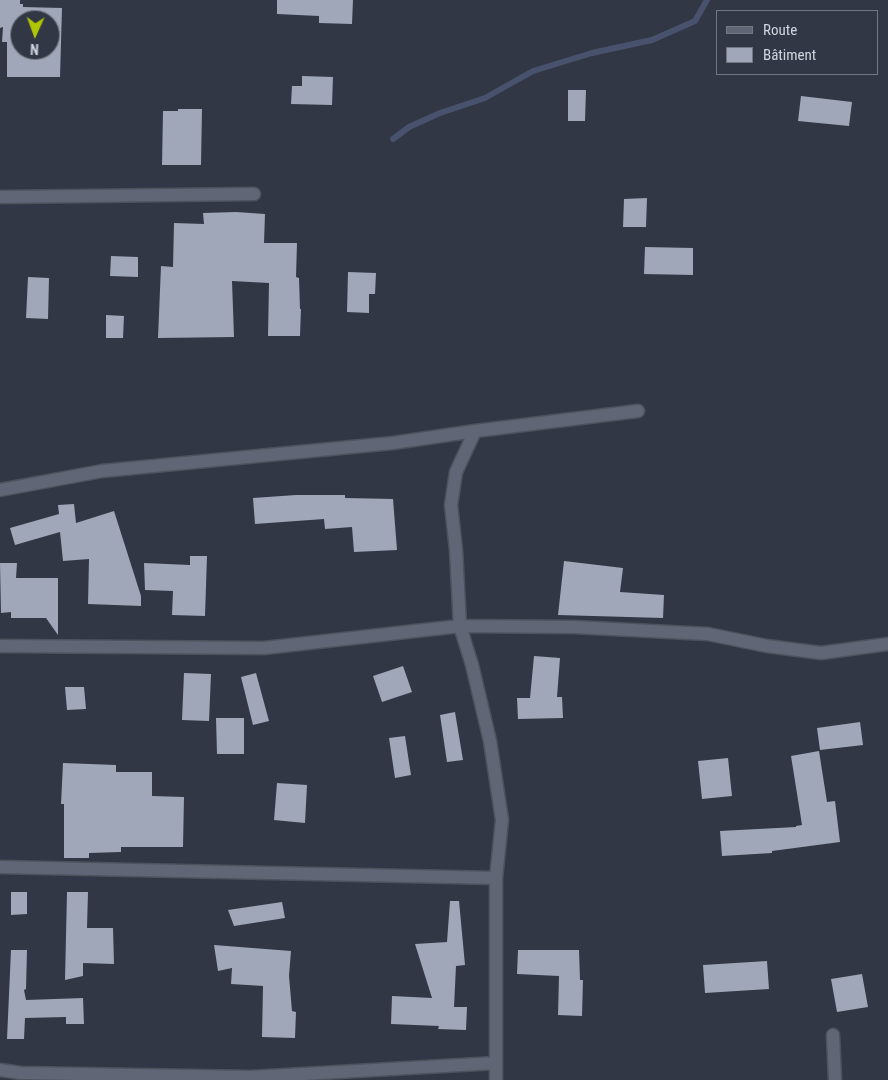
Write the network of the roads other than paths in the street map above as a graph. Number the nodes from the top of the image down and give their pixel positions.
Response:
1 (254, 194) dead end
2 (0, 197) edge
3 (638, 411) dead end
4 (475, 430) junction
5 (0, 490) edge
6 (460, 626) junction
7 (888, 644) edge
8 (0, 646) edge
9 (0, 867) edge
10 (496, 878) junction
11 (833, 1035) dead end
12 (496, 1063) junction
13 (0, 1070) edge
14 (21, 1076) edge
15 (251, 1078) edge
16 (496, 1080) edge
17 (835, 1080) edge

1 - 2 street
3 - 4 street
4 - 5 street
4 - 6 street
6 - 7 street
6 - 8 street
6 - 10 street
9 - 10 street
10 - 12 street
11 - 17 street
12 - 15 street
12 - 16 street
13 - 14 street
14 - 15 street

